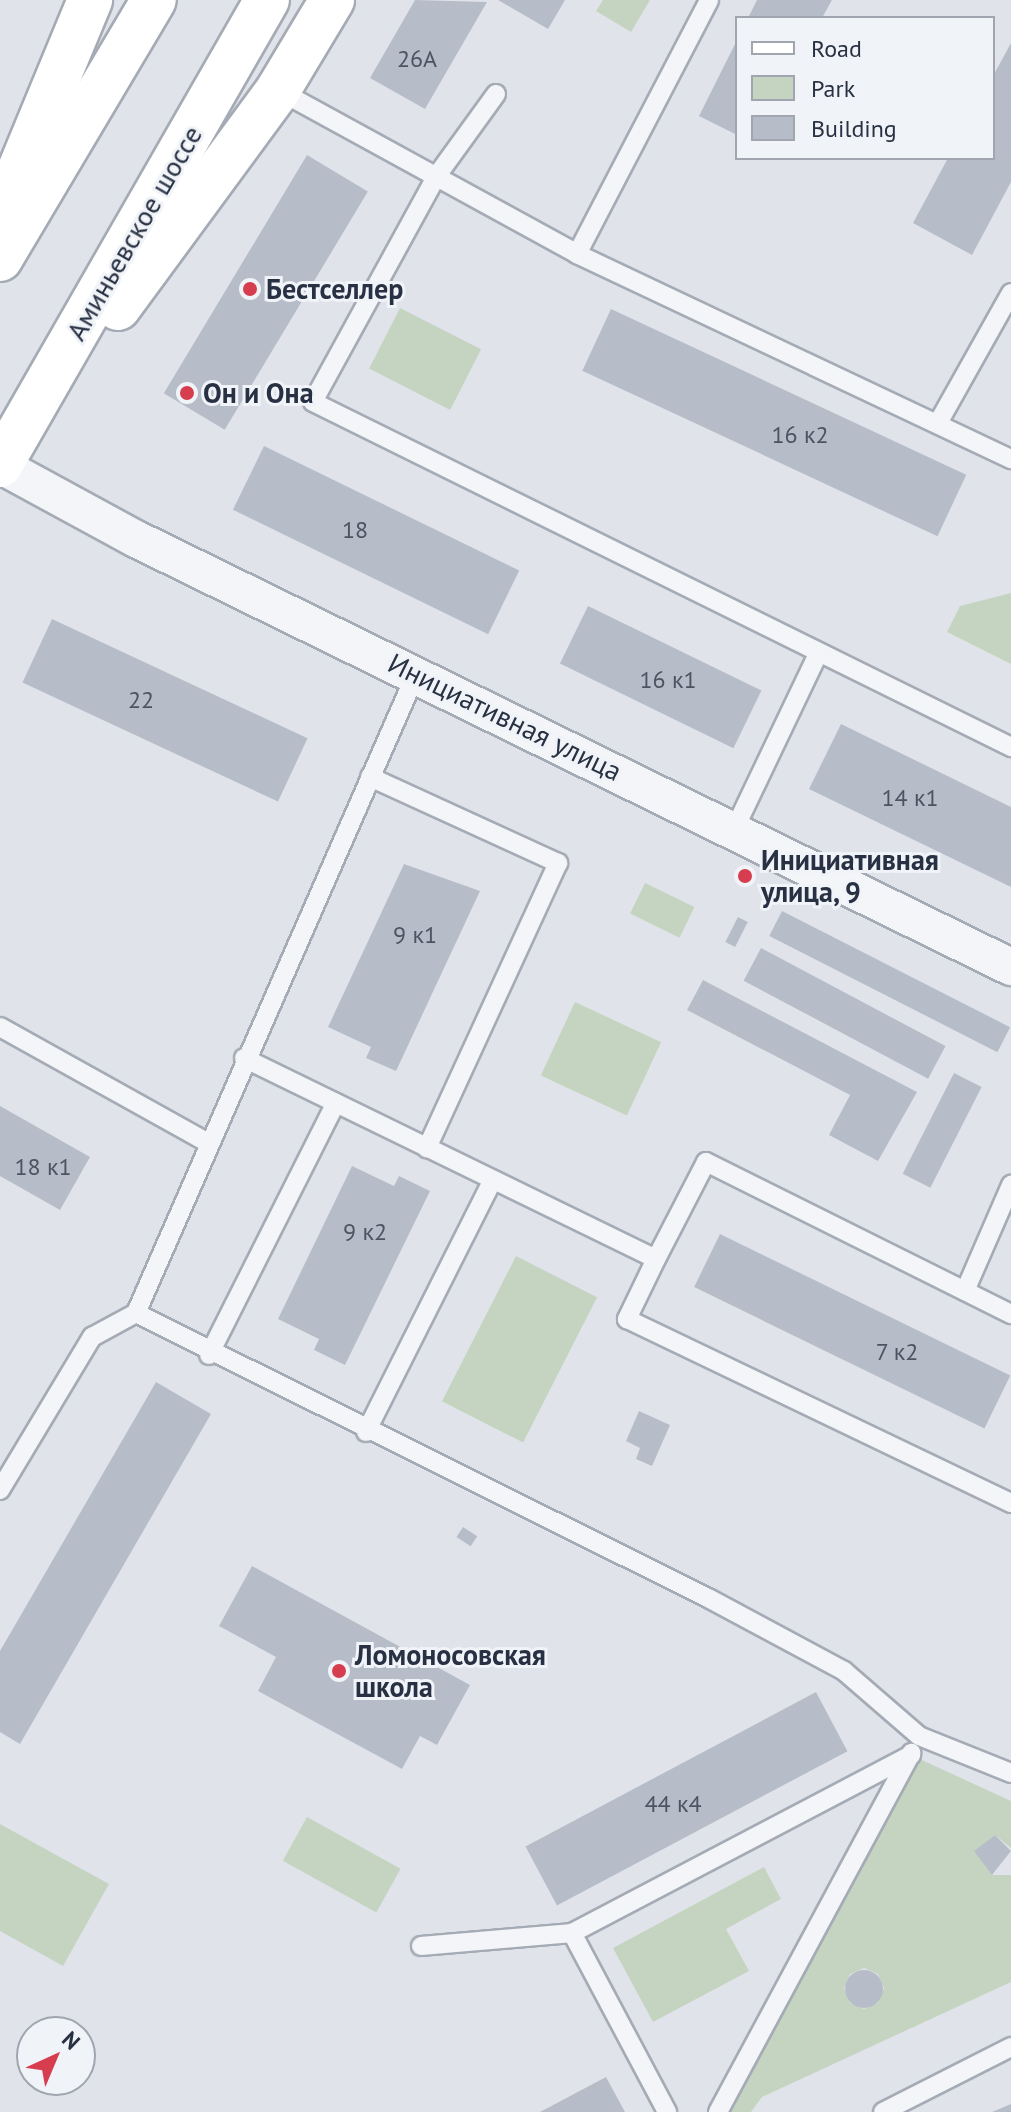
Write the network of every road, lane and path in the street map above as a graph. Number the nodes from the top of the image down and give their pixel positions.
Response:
1 (90, 0) edge
2 (154, 0) edge
3 (267, 0) edge
4 (332, 0) edge
5 (709, 0) edge
6 (278, 90) junction
7 (496, 94) dead end
8 (436, 177) junction
9 (10, 185) edge
10 (0, 216) edge
11 (577, 254) junction
12 (0, 259) edge
13 (1011, 293) edge
14 (938, 423) junction
15 (7, 454) edge
16 (1011, 459) edge
17 (818, 654) junction
18 (416, 674) junction
19 (1011, 747) edge
20 (370, 777) junction
21 (735, 828) junction
22 (1011, 967) edge
23 (0, 1027) edge
24 (244, 1058) junction
25 (336, 1103) junction
26 (208, 1143) junction
27 (427, 1148) junction
28 (493, 1180) junction
29 (1011, 1185) edge
30 (656, 1259) junction
31 (965, 1291) junction
32 (136, 1313) junction
33 (1011, 1314) edge
34 (209, 1355) junction
35 (366, 1432) junction
36 (0, 1490) edge
37 (1011, 1503) edge
38 (919, 1736) junction
39 (911, 1755) junction
40 (1011, 1773) edge
41 (572, 1933) junction
42 (421, 1946) dead end
43 (1011, 2047) edge
44 (667, 2112) edge
45 (718, 2112) edge
46 (883, 2112) edge

1 - 9 main road
2 - 12 main road
3 - 15 main road, Аминьевское шоссе
4 - 6 main road
5 - 11 lane
6 - 8 lane
6 - 15 main road
7 - 8 lane
8 - 11 lane
8 - 17 lane
9 - 10 main road
11 - 14 lane
13 - 14 lane
14 - 16 lane
15 - 18 street, Инициативная улица
17 - 19 lane
17 - 21 lane
18 - 20 lane
18 - 21 street, Инициативная улица
20 - 24 lane
20 - 27 lane
21 - 22 street, Инициативная улица
23 - 26 lane
24 - 25 lane
24 - 26 lane
25 - 27 lane
25 - 34 lane
26 - 32 lane
27 - 28 lane
28 - 30 lane
28 - 35 lane
29 - 31 lane
30 - 31 lane
30 - 37 lane
31 - 33 lane
32 - 34 lane
32 - 36 lane
34 - 35 lane
35 - 38 lane
38 - 39 lane
38 - 40 lane
39 - 41 lane
39 - 45 lane
41 - 42 lane
41 - 44 lane
43 - 46 lane

